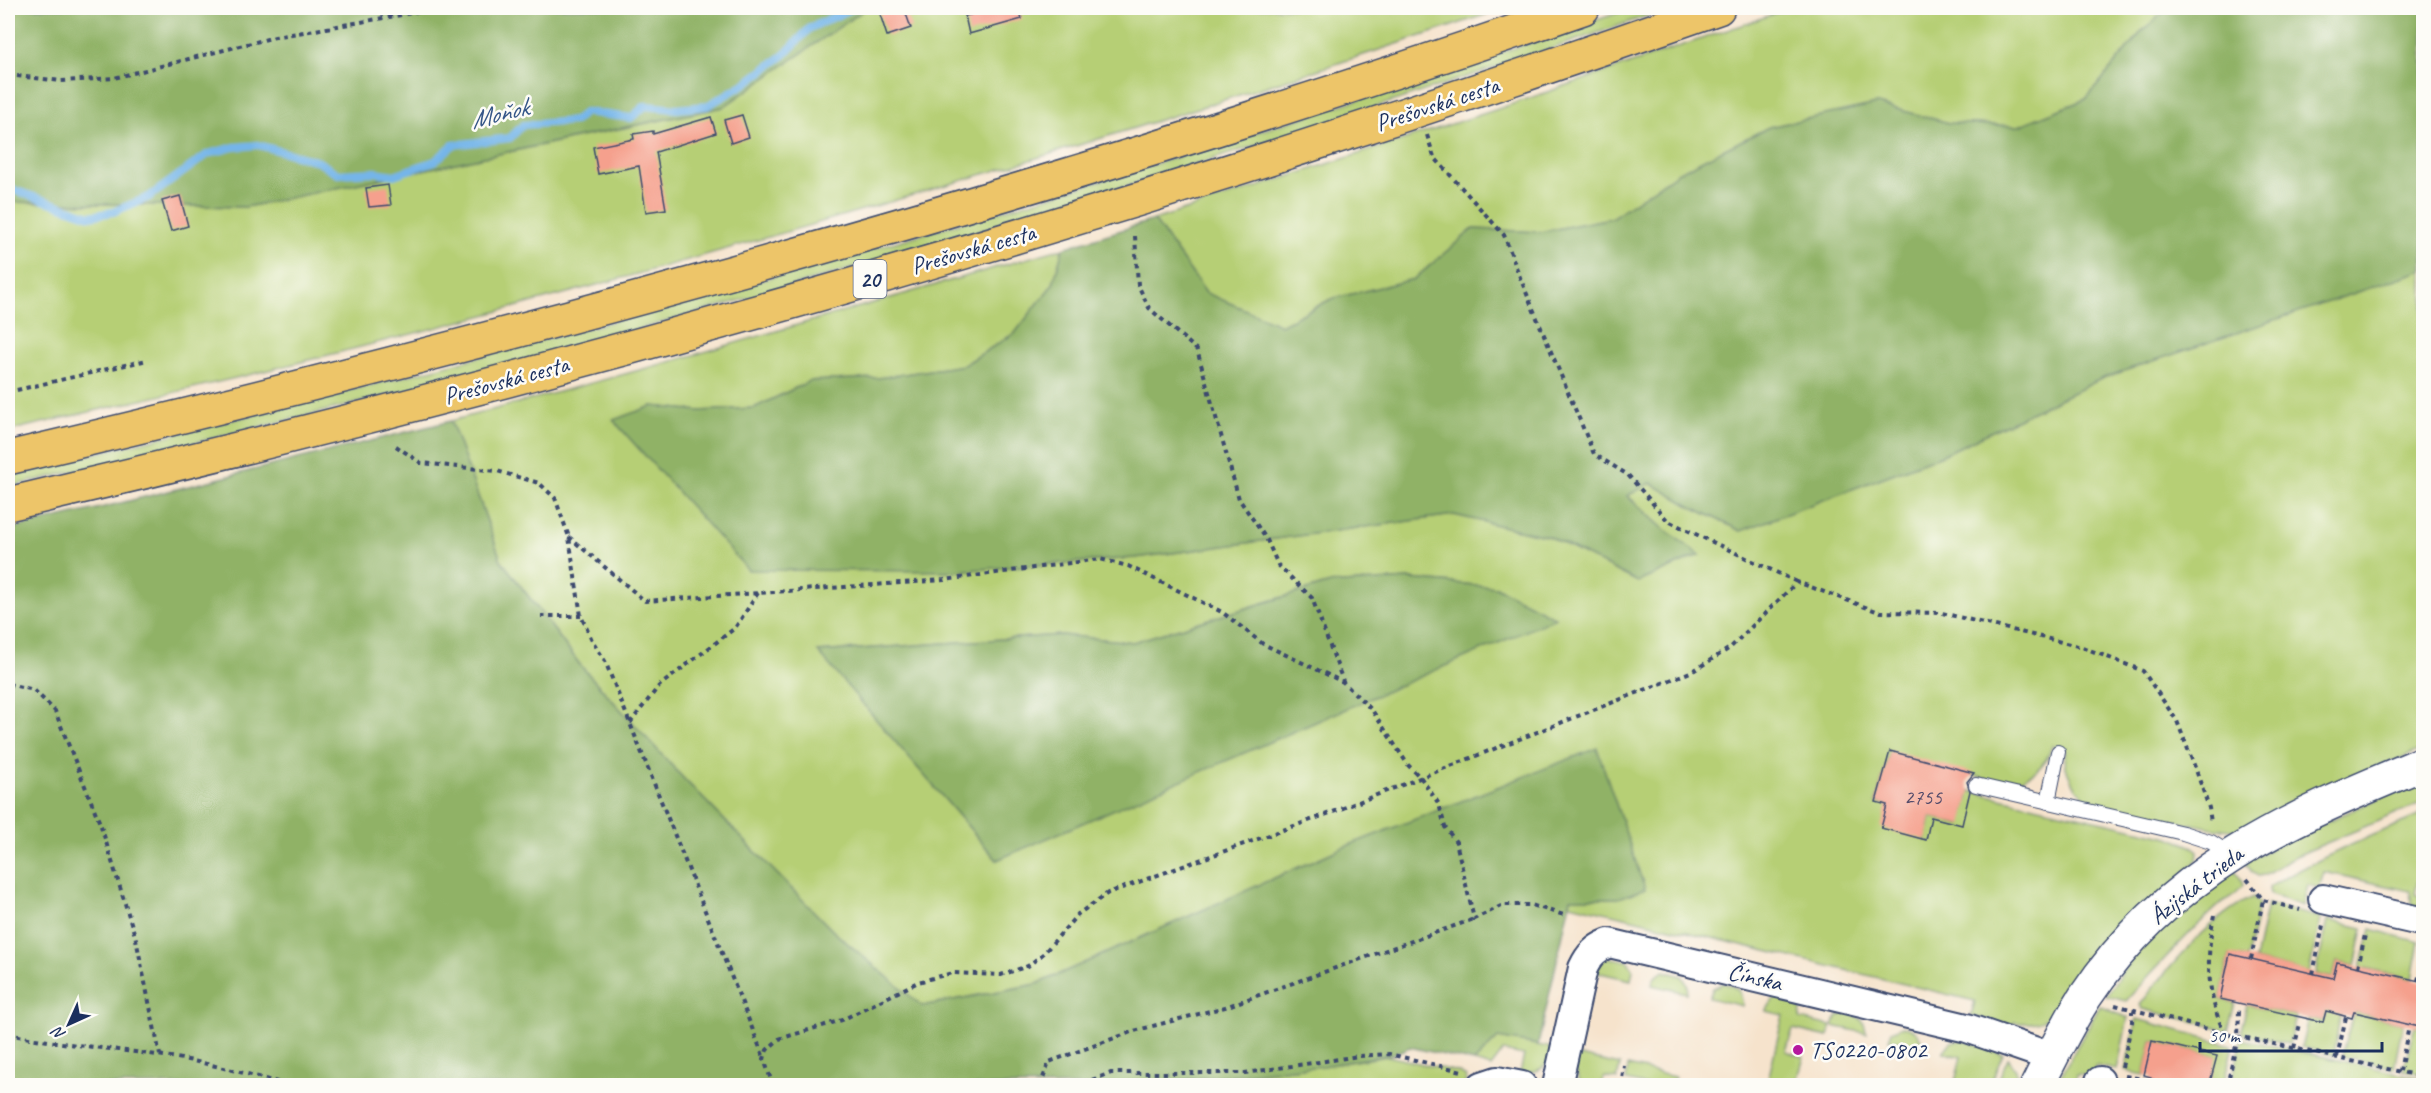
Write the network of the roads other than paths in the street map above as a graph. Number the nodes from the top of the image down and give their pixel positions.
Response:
1 (1583, 8) edge
2 (1718, 8) edge
3 (8, 458) edge
4 (8, 504) edge
5 (2058, 752) dead end
6 (2424, 764) edge
7 (1976, 785) dead end
8 (2048, 802) junction
9 (2230, 854) junction
10 (2324, 907) road end
11 (2424, 922) edge
12 (2051, 1057) junction
13 (1473, 1079) edge
14 (1522, 1086) edge
15 (1557, 1086) edge
16 (2037, 1086) edge

1 - 3 highway, Prešovská cesta / 20
2 - 4 highway, Prešovská cesta / 20
5 - 8 lane
6 - 9 street, Ázijská trieda
7 - 8 lane
8 - 9 lane
9 - 12 street, Ázijská trieda
10 - 11 street
12 - 15 street, Čínska
12 - 16 street, Ázijská trieda
13 - 14 street

